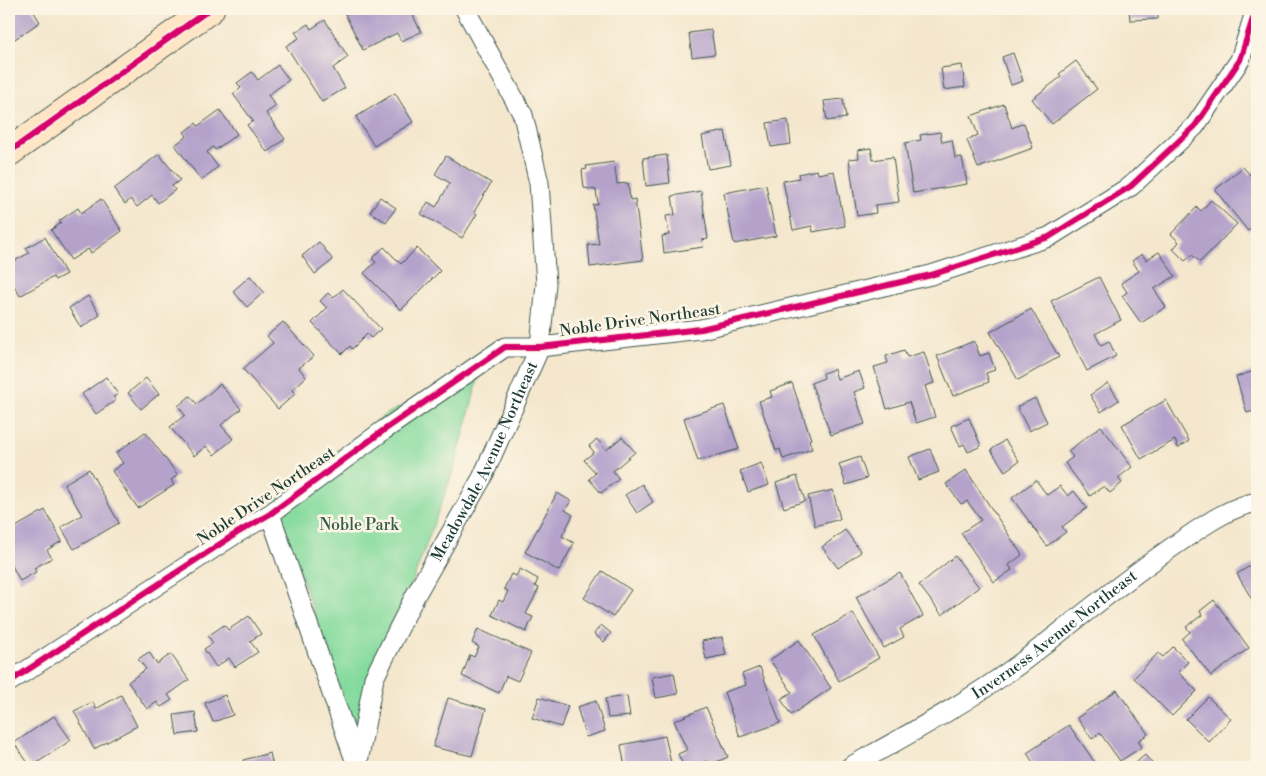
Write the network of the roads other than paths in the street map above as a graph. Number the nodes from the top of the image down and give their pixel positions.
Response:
1 (210, 9) edge
2 (466, 9) edge
3 (1256, 9) edge
4 (9, 152) edge
5 (540, 347) junction
6 (1257, 502) edge
7 (270, 514) junction
8 (9, 682) edge
9 (357, 766) edge
10 (850, 767) edge

1 - 4 street
2 - 5 street, Meadowdale Avenue Northeast
3 - 5 street, Noble Drive Northeast
5 - 7 street, Noble Drive Northeast
5 - 9 street, Meadowdale Avenue Northeast
6 - 10 street, Inverness Avenue Northeast
7 - 8 street, Noble Drive Northeast
7 - 9 street, Meadowdale Avenue Northeast

